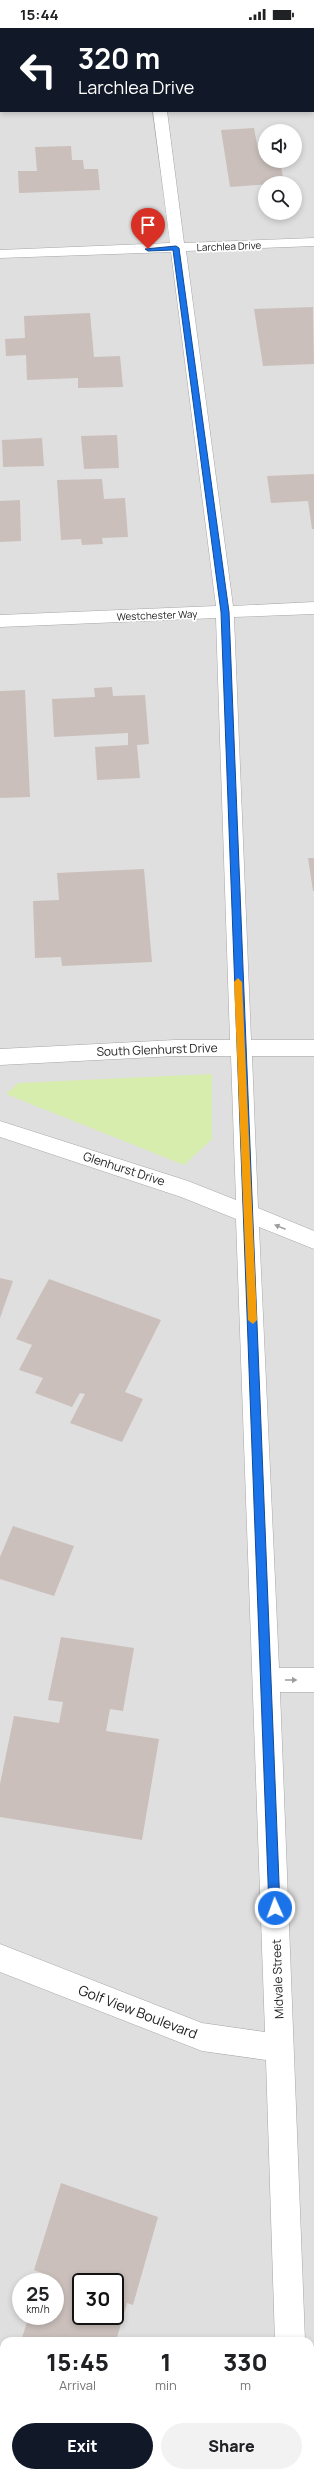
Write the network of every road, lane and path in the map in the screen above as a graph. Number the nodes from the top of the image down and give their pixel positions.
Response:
1 (160, 112) edge
2 (314, 242) edge
3 (176, 248) junction
4 (0, 254) edge
5 (314, 608) edge
6 (225, 612) junction
7 (0, 620) edge
8 (241, 1048) junction
9 (314, 1048) edge
10 (0, 1058) edge
11 (0, 1129) edge
12 (247, 1213) junction
13 (314, 1240) edge
14 (267, 1680) junction
15 (314, 1680) edge
16 (0, 1958) edge
17 (280, 2048) junction
18 (290, 2337) edge

1 - 3 street, Midvale Street
2 - 3 street, Larchlea Drive
3 - 4 street, Larchlea Drive
3 - 6 street, Midvale Street
5 - 6 street, Westchester Way
6 - 7 street, Westchester Way
6 - 8 street, Midvale Street
8 - 9 street, South Glenhurst Drive
8 - 10 street, South Glenhurst Drive
8 - 12 street, Midvale Street
11 - 12 street, Glenhurst Drive
13 -> 12 street, Glenhurst Drive
12 - 14 street, Midvale Street
14 -> 15 street
14 - 17 street, Midvale Street
16 - 17 street, Golf View Boulevard
17 - 18 street, Midvale Street

